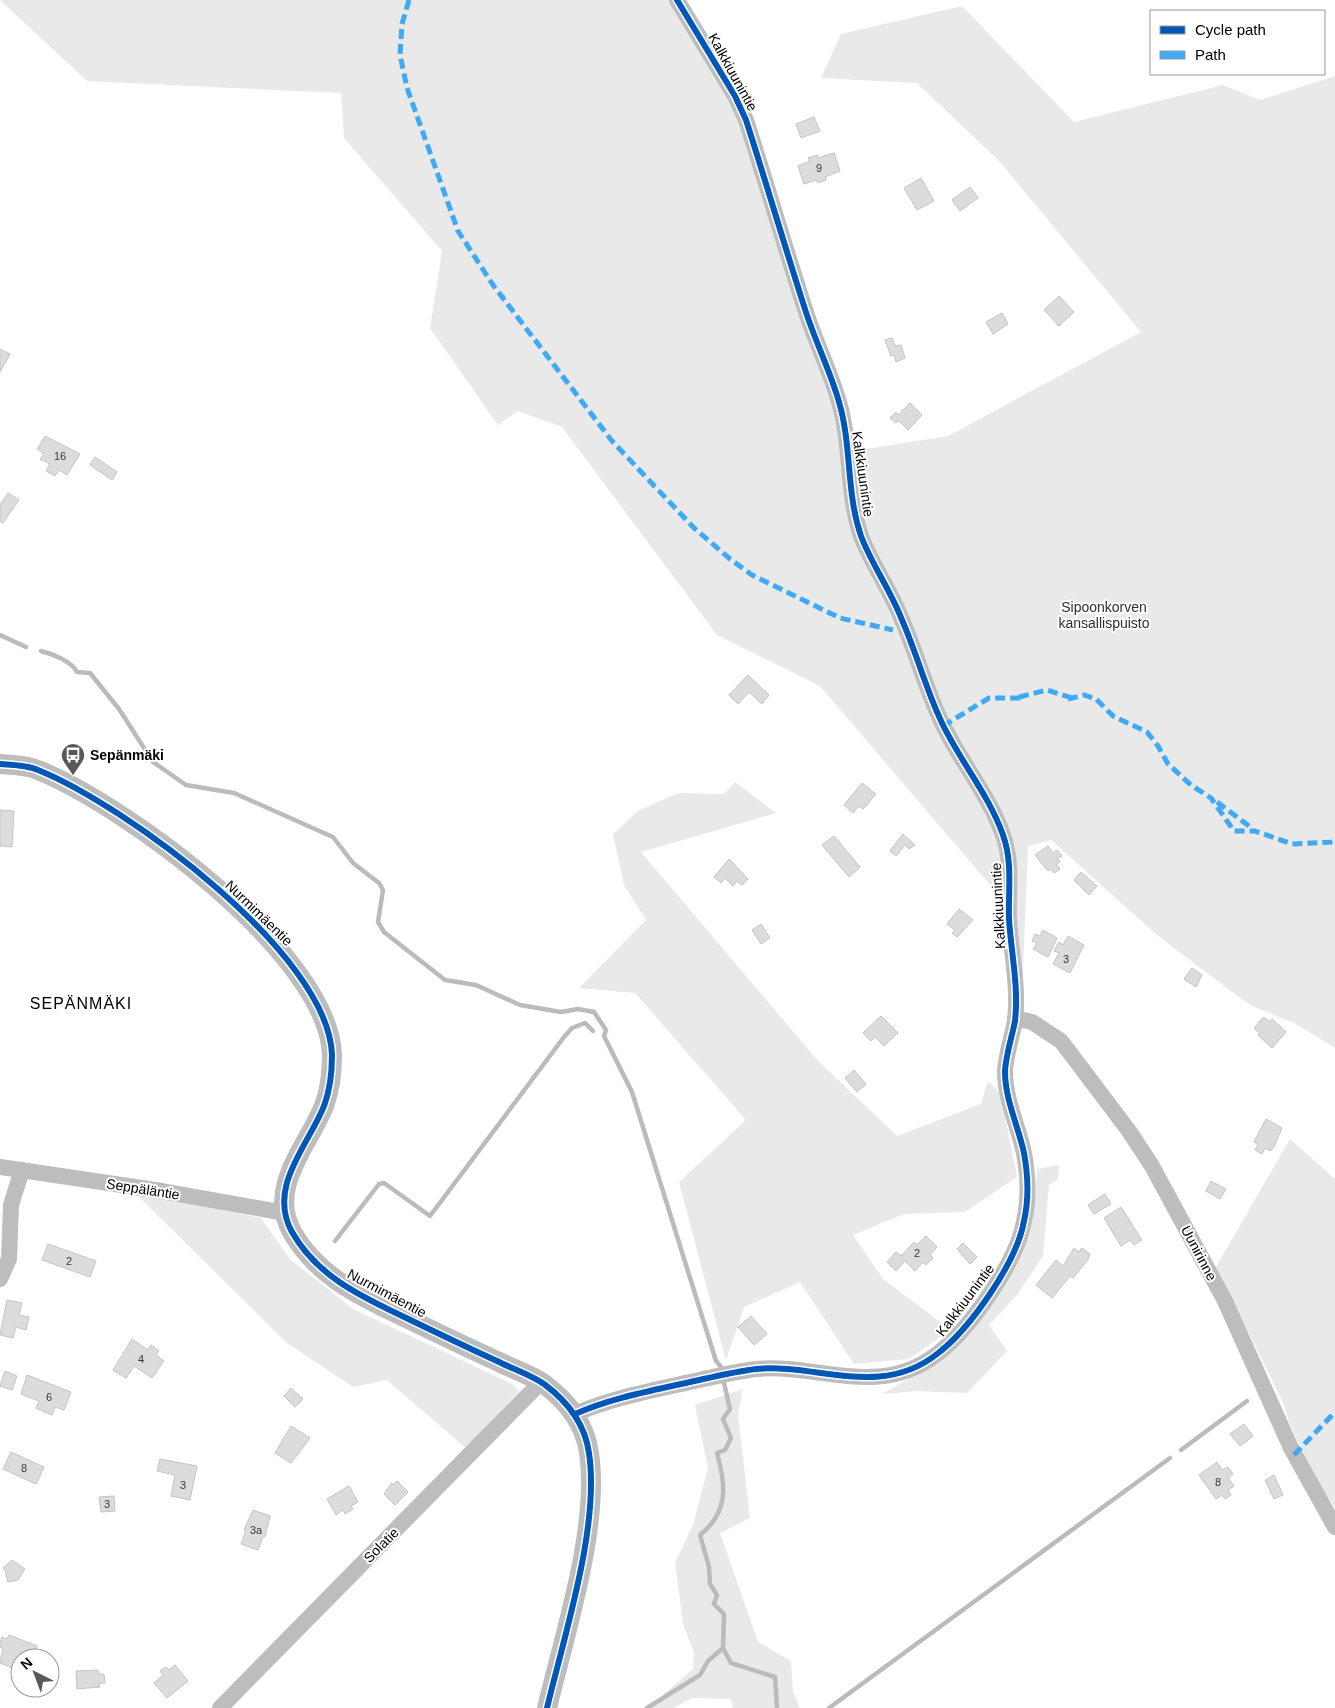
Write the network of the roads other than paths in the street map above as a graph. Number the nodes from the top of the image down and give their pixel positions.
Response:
1 (677, 0) edge
2 (0, 764) edge
3 (1015, 1018) junction
4 (0, 1167) edge
5 (22, 1170) junction
6 (285, 1214) junction
7 (0, 1279) edge
8 (542, 1382) junction
9 (575, 1414) junction
10 (1335, 1527) edge
11 (220, 1708) edge
12 (547, 1708) edge

1 - 3 street, Kalkkiuunintie
2 - 6 street, Nurmimäentie
3 - 9 street, Kalkkiuunintie
3 - 10 street, Uunirinne
4 - 5 street, Seppäläntie
5 - 6 street, Seppäläntie
5 - 7 street
6 - 8 street, Nurmimäentie
8 - 9 street, Nurmimäentie
8 - 11 street, Solatie
9 - 12 street, Nurmimäentie

